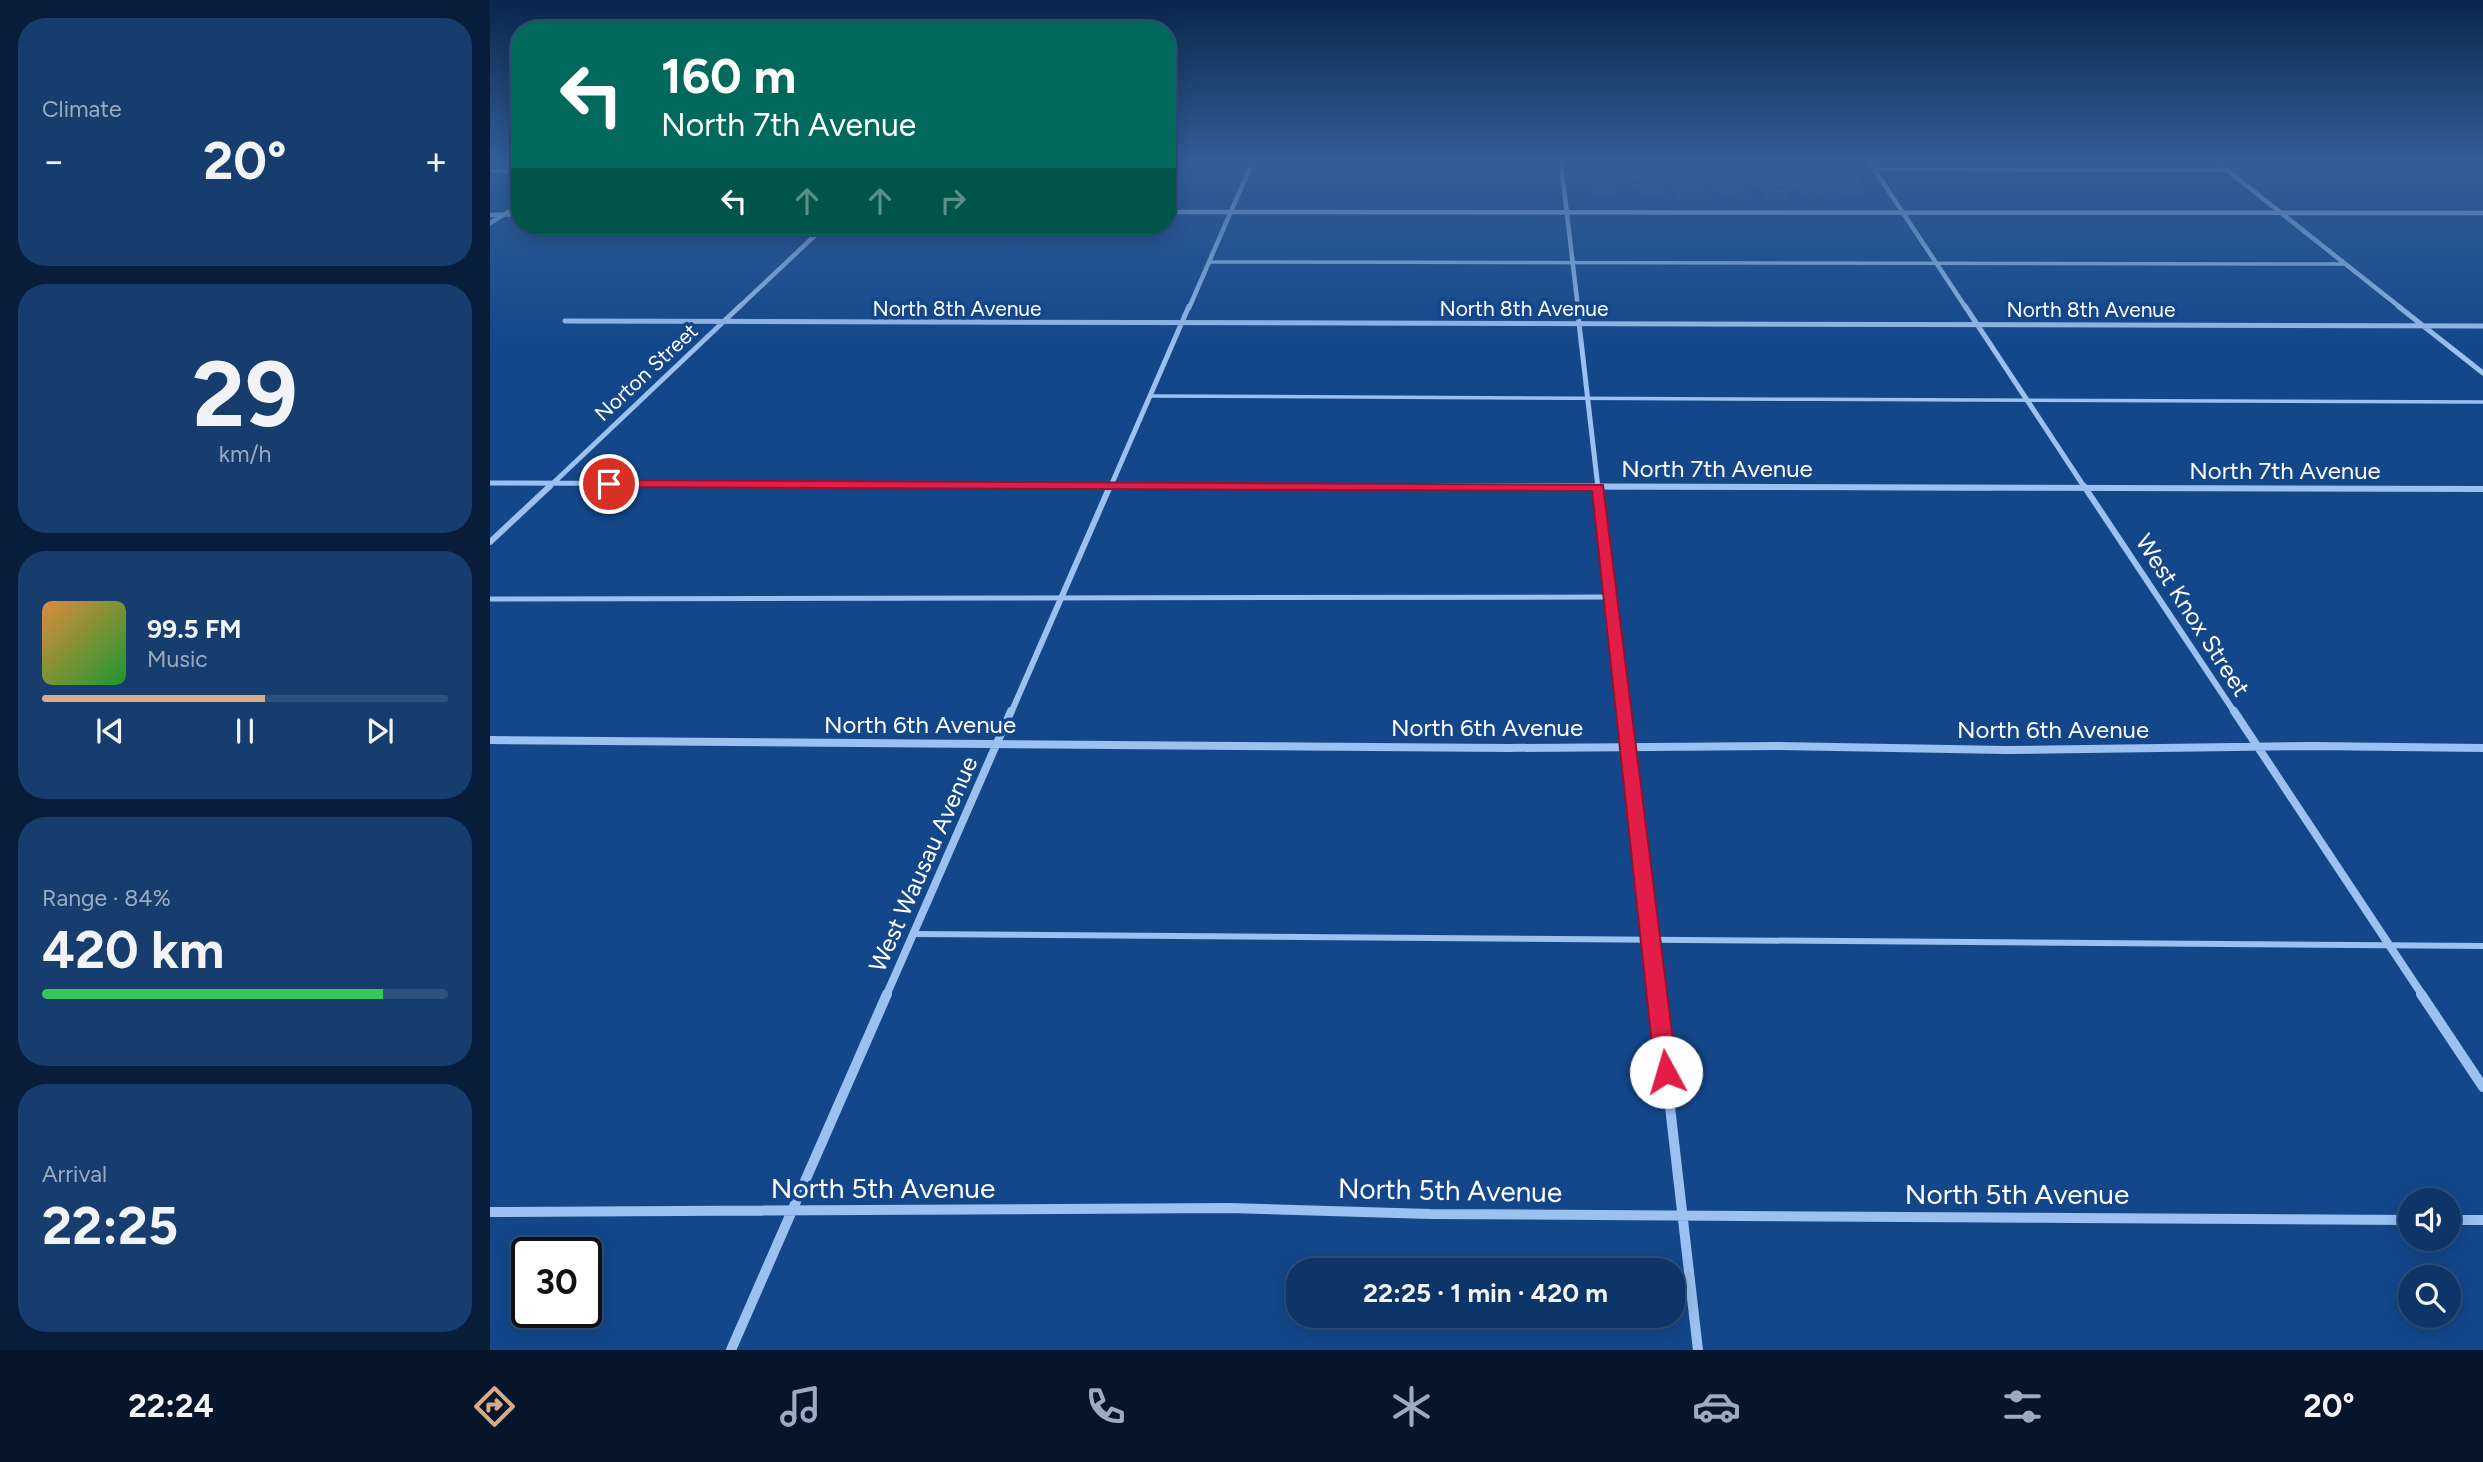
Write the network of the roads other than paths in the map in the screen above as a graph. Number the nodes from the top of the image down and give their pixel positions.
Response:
1 (1225, 226) edge
2 (1568, 226) edge
3 (1912, 226) edge
4 (2297, 226) edge
5 (815, 235) edge
6 (1572, 261) junction
7 (1209, 262) junction
8 (1936, 263) junction
9 (2344, 264) junction
10 (565, 321) dead end
11 (722, 323) junction
12 (1181, 324) junction
13 (1580, 324) junction
14 (1977, 324) junction
15 (2423, 326) junction
16 (2483, 326) edge
17 (2483, 373) edge
18 (1150, 396) junction
19 (2025, 398) junction
20 (1588, 401) junction
21 (2483, 402) edge
22 (490, 483) edge
23 (552, 484) junction
24 (1111, 485) junction
25 (1598, 488) junction
26 (2086, 488) junction
27 (2483, 489) edge
28 (490, 542) edge
29 (1611, 597) junction
30 (490, 598) edge
31 (1061, 598) junction
32 (490, 740) edge
33 (997, 745) junction
34 (1629, 746) junction
35 (2257, 747) junction
36 (2483, 748) edge
37 (913, 934) junction
38 (1650, 938) junction
39 (2389, 946) junction
40 (2483, 946) edge
41 (2483, 1087) edge
42 (792, 1211) junction
43 (490, 1212) edge
44 (1683, 1216) junction
45 (2398, 1220) edge
46 (2461, 1220) edge
47 (2483, 1220) edge
48 (731, 1350) edge
49 (1698, 1350) edge

1 - 7 street, West Wausau Avenue
2 - 6 street
3 - 8 street, West Knox Street
4 - 9 street
5 - 11 street, Norton Street
6 - 7 lane
6 - 8 lane
6 - 13 street
7 - 12 street, West Wausau Avenue
8 - 9 lane
8 - 14 street, West Knox Street
9 - 15 street
10 - 11 street, North 8th Avenue
11 - 12 street, North 8th Avenue
11 - 23 street, Norton Street
12 - 13 street, North 8th Avenue
12 - 18 street, West Wausau Avenue
13 - 14 street, North 8th Avenue
13 - 20 street
14 - 15 street, North 8th Avenue
14 - 19 street, West Knox Street
15 - 16 street, North 8th Avenue
15 - 17 street
18 - 20 lane
18 - 24 street, West Wausau Avenue
19 - 20 lane
19 - 21 lane
19 - 26 street, West Knox Street
20 - 25 street
22 - 23 street, North 7th Avenue
23 - 24 street, North 7th Avenue
23 - 28 street, Norton Street
24 - 25 street, North 7th Avenue
24 - 31 street, West Wausau Avenue
25 - 26 street, North 7th Avenue
25 - 29 street
26 - 27 street, North 7th Avenue
26 - 35 street, West Knox Street
29 - 31 lane
29 - 34 street
30 - 31 lane
31 - 33 street, West Wausau Avenue
32 - 33 street, North 6th Avenue
33 - 34 street, North 6th Avenue
33 - 37 street, West Wausau Avenue
34 - 35 street, North 6th Avenue
34 - 38 street
35 - 36 street, North 6th Avenue
35 - 39 street, West Knox Street
37 - 38 lane
37 - 42 street, West Wausau Avenue
38 - 39 lane
38 - 44 street
39 - 40 lane
39 - 41 street, West Knox Street
42 - 43 street, North 5th Avenue
42 - 44 street, North 5th Avenue
42 - 48 street, West Wausau Avenue
44 - 45 street, North 5th Avenue
44 - 49 street
46 - 47 street

